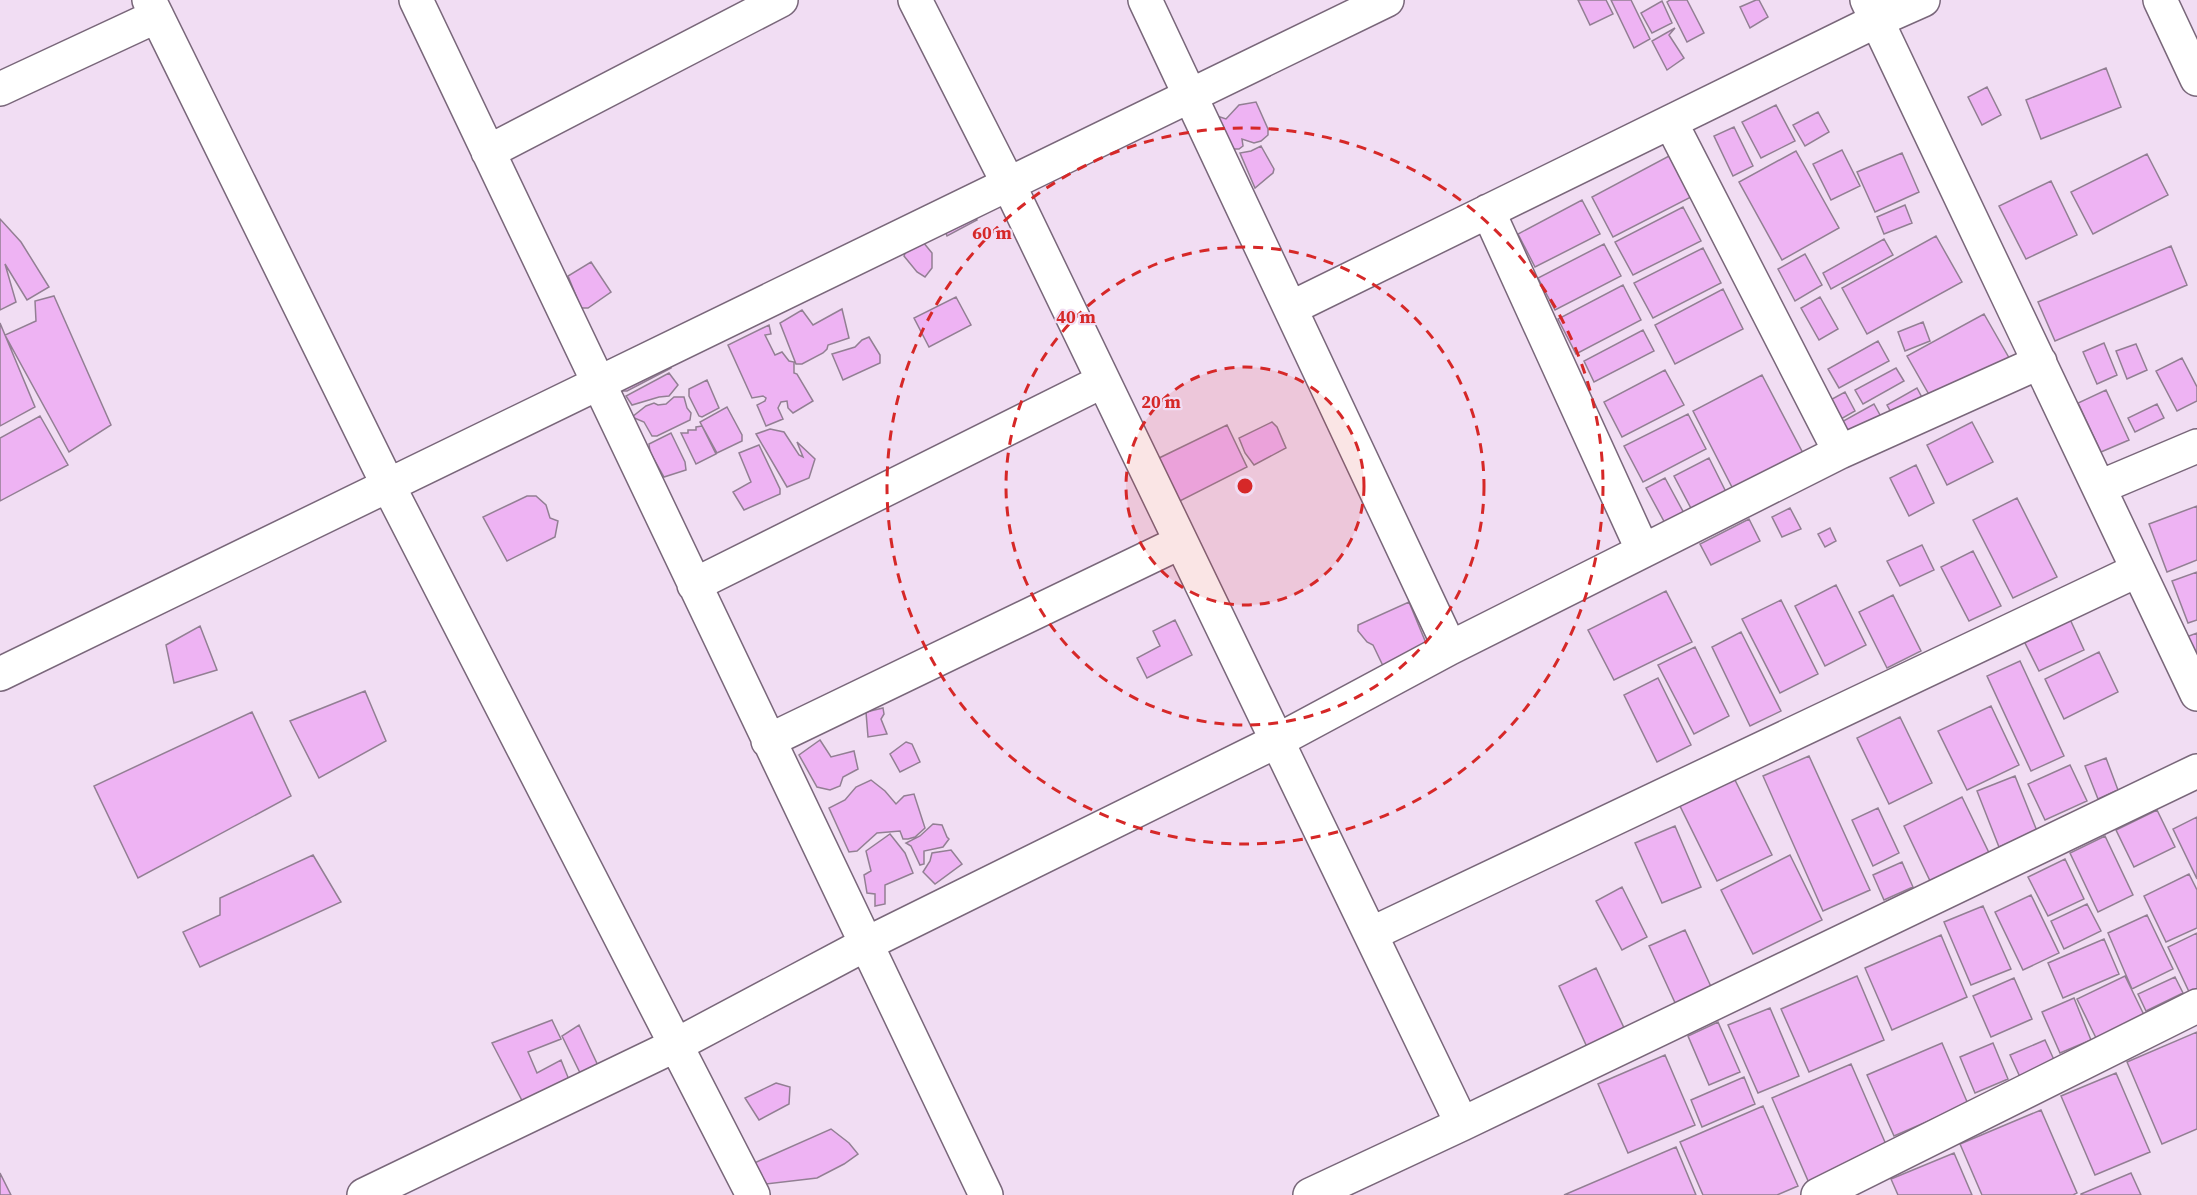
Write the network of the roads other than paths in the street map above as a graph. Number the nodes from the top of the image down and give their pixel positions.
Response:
1 (416, 0) edge
2 (781, 0) edge
3 (915, 0) edge
4 (1145, 0) edge
5 (1388, 0) edge
6 (1923, 0) edge
7 (2160, 0) edge
8 (153, 8) edge
9 (1873, 10) edge
10 (2197, 79) edge
11 (0, 89) edge
12 (1191, 95) junction
13 (1671, 123) junction
14 (488, 152) junction
15 (1008, 183) junction
16 (1488, 211) junction
17 (1291, 309) junction
18 (2040, 362) junction
19 (1104, 381) junction
20 (598, 383) junction
21 (2197, 446) edge
22 (1840, 452) junction
23 (388, 485) junction
24 (2100, 487) junction
25 (1182, 542) junction
26 (1643, 551) junction
27 (2138, 570) junction
28 (694, 585) junction
29 (1450, 648) junction
30 (0, 674) edge
31 (2197, 694) edge
32 (768, 741) junction
33 (1277, 741) junction
34 (2197, 771) edge
35 (1371, 934) junction
36 (866, 944) junction
37 (2197, 1006) edge
38 (676, 1045) junction
39 (1462, 1124) junction
40 (364, 1195) edge
41 (753, 1195) edge
42 (986, 1195) edge
43 (1310, 1195) edge
44 (1818, 1195) edge

1 - 14 street
2 - 14 street
3 - 15 street
4 - 12 street
5 - 12 street
6 - 9 street
7 - 10 street
8 - 11 street
8 - 23 street
9 - 13 street
9 - 18 street
12 - 15 street
12 - 17 street
13 - 16 street
13 - 22 street
14 - 20 street
15 - 19 street
15 - 20 street
16 - 17 street
16 - 26 street
17 - 29 street
18 - 22 street
18 - 24 street
19 - 25 street
19 - 28 street
20 - 23 street
20 - 28 street
21 - 24 street
22 - 26 street
23 - 30 street
23 - 38 street
24 - 27 street
25 - 32 street
25 - 33 street
26 - 29 street
27 - 31 street
27 - 35 street
28 - 32 street
29 - 33 street
32 - 36 street
33 - 35 street
33 - 36 street
34 - 39 street
35 - 39 street
36 - 38 street
36 - 42 street
37 - 44 street
38 - 40 street
38 - 41 street
39 - 43 street

